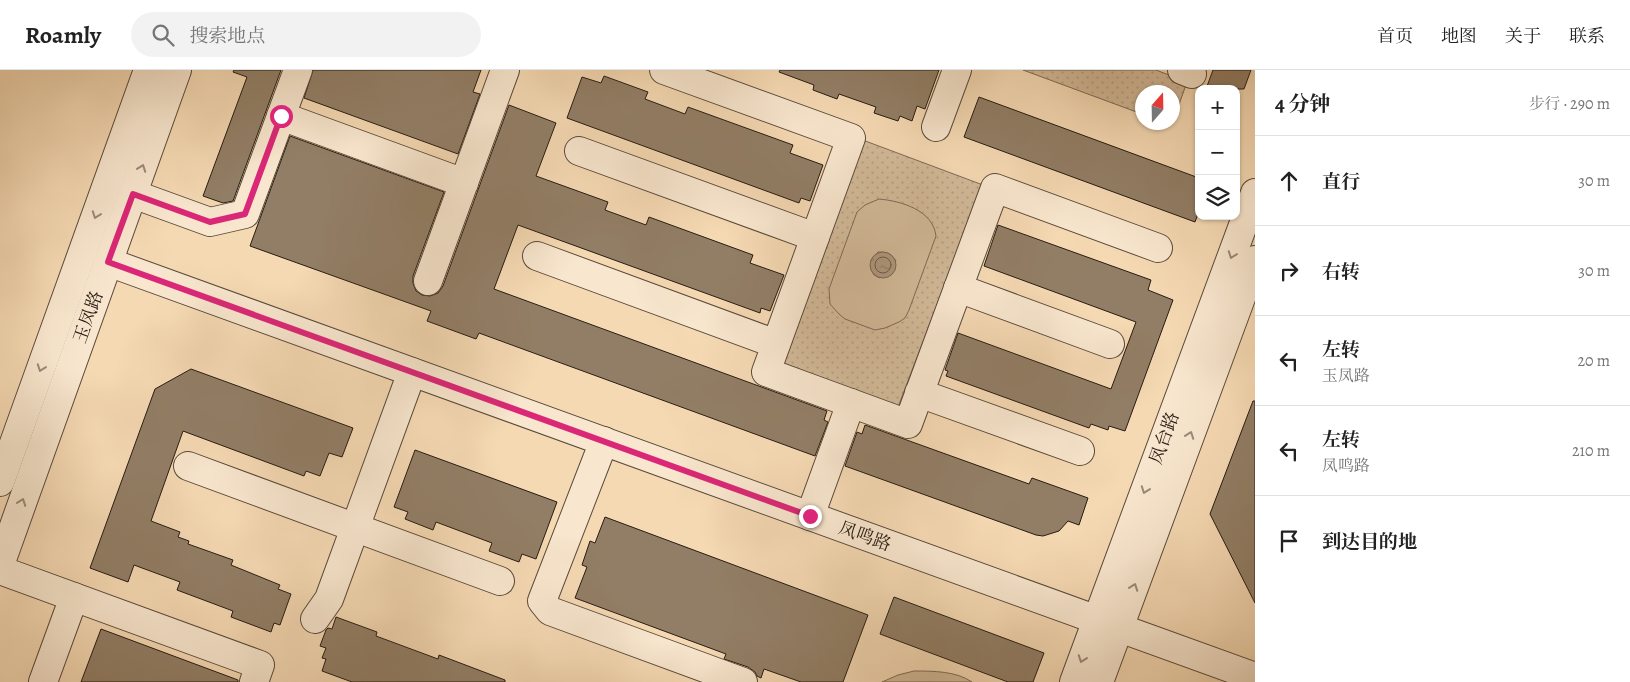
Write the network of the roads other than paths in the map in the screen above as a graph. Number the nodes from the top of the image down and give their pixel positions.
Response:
1 (148, 70) edge
2 (177, 70) edge
3 (298, 70) edge
4 (505, 70) edge
5 (664, 70) edge
6 (957, 70) edge
7 (281, 116) junction
8 (936, 127) dead end
9 (579, 151) dead end
10 (464, 183) junction
11 (1255, 193) edge
12 (133, 194) junction
13 (815, 237) junction
14 (1158, 248) dead end
15 (537, 256) dead end
16 (108, 262) junction
17 (1254, 268) edge
18 (428, 281) dead end
19 (958, 288) junction
20 (776, 344) junction
21 (1110, 344) dead end
22 (412, 372) junction
23 (920, 393) junction
24 (851, 403) junction
25 (604, 442) junction
26 (6, 443) edge
27 (1080, 451) dead end
28 (188, 466) dead end
29 (0, 482) edge
30 (810, 516) junction
31 (355, 528) junction
32 (0, 565) edge
33 (0, 570) edge
34 (500, 581) dead end
35 (74, 597) junction
36 (315, 619) dead end
37 (1108, 624) junction
38 (1255, 677) edge
39 (43, 682) edge
40 (254, 682) edge
41 (743, 682) edge
42 (1074, 682) edge
43 (1098, 682) edge

1 -> 26 street, 玉凤路
12 -> 2 street, 玉凤路
3 - 7 street
4 - 10 street
5 - 13 street
6 - 8 street
7 - 10 street
7 - 12 street
9 - 13 street
10 - 18 street
11 -> 37 street, 凤台路
12 - 16 street, 玉凤路
13 - 20 street
14 - 19 street
15 - 20 street
16 - 22 street, 凤鸣路
32 -> 16 street, 玉凤路
37 -> 17 street, 凤台路
19 - 21 street
19 - 23 street
20 - 24 street
22 - 25 street, 凤鸣路
22 - 31 street
23 - 24 street
23 - 27 street
24 - 30 street
25 - 30 street, 凤鸣路
25 - 41 street
26 - 29 street, 玉凤路
28 - 31 street
30 - 37 street, 凤鸣路
31 - 34 street
31 - 36 street
33 - 35 street
35 - 39 street
35 - 40 street
37 - 38 street, 凤鸣路
37 -> 42 street, 凤台路
37 - 43 street, 凤台路

